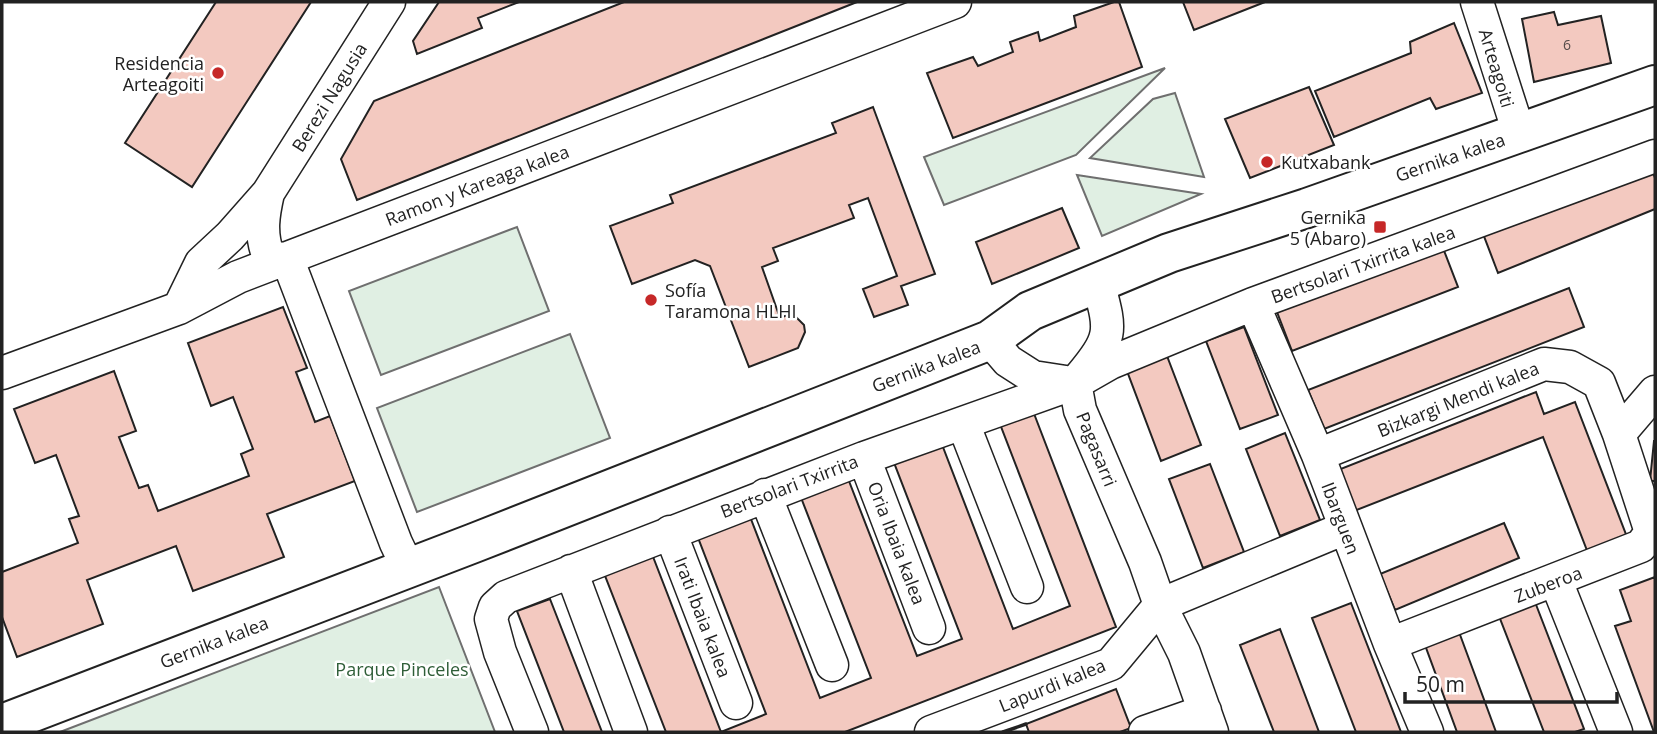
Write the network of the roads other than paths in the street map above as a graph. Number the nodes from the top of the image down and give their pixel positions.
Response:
1 (389, 2) edge
2 (955, 2) edge
3 (1477, 2) edge
4 (1655, 85) edge
5 (1519, 133) junction
6 (1655, 156) edge
7 (268, 193) junction
8 (230, 236) junction
9 (287, 258) junction
10 (238, 277) junction
11 (1098, 282) junction
12 (1253, 304) junction
13 (179, 308) junction
14 (990, 340) junction
15 (2, 373) edge
16 (1075, 383) junction
17 (1599, 383) joint
18 (1642, 413) edge
19 (963, 423) junction
20 (1318, 455) junction
21 (864, 458) junction
22 (1643, 489) edge
23 (765, 495) junction
24 (1345, 528) junction
25 (670, 532) junction
26 (1653, 534) edge
27 (408, 568) junction
28 (571, 571) junction
29 (1556, 581) junction
30 (1027, 587) dead end
31 (1160, 605) junction
32 (929, 628) dead end
33 (1390, 644) junction
34 (832, 666) dead end
35 (736, 703) dead end
36 (8, 717) edge
37 (1208, 721) edge
38 (532, 732) edge
39 (631, 732) edge
40 (931, 732) edge
41 (1144, 732) edge
42 (1427, 732) edge
43 (1616, 732) edge

1 - 7 street, Berezi Nagusia
2 - 9 street, Ramon y Kareaga kalea
3 - 5 street, Arteagoiti
4 - 5 main road, Gernika kalea
5 - 11 main road, Gernika kalea
6 - 12 street, Bertsolari Txirrita kalea
7 - 8 street
7 - 9 street
8 - 10 street
8 - 13 street
9 - 10 street, Ramon y Kareaga kalea
9 - 27 street
10 - 13 street, Ramon y Kareaga kalea
11 - 14 main road, Gernika kalea
11 - 16 street
12 - 16 street, Bertsolari Txirrita kalea
12 - 20 street, Ibarguen
13 - 15 street, Ramon y Kareaga kalea
14 - 16 street
14 - 27 main road, Gernika kalea
16 - 19 street, Bertsolari Txirrita
16 - 31 street, Pagasarri
17 - 18 street, Zuberoa
17 - 20 street, Bizkargi Mendi kalea
18 - 22 street, Zuberoa
19 - 21 street, Bertsolari Txirrita
19 - 30 street
20 - 24 street, Ibarguen
21 - 23 street, Bertsolari Txirrita
21 - 32 street, Oria Ibaia kalea
22 - 26 street, Zuberoa
23 - 25 street, Bertsolari Txirrita
23 - 34 street
24 - 31 street, Lapurdi kalea
24 - 33 street, Ibarguen
25 - 28 street, Bertsolari Txirrita
25 - 35 street, Irati Ibaia kalea
26 - 29 street, Zuberoa
27 - 36 main road, Gernika kalea
28 - 38 street, Bertsolari Txirrita
28 - 39 street
29 - 33 street, Zuberoa
29 - 43 street
31 - 37 street, Pagasarri
31 - 40 street, Lapurdi kalea
33 - 42 street, Ibarguen
37 - 41 street

